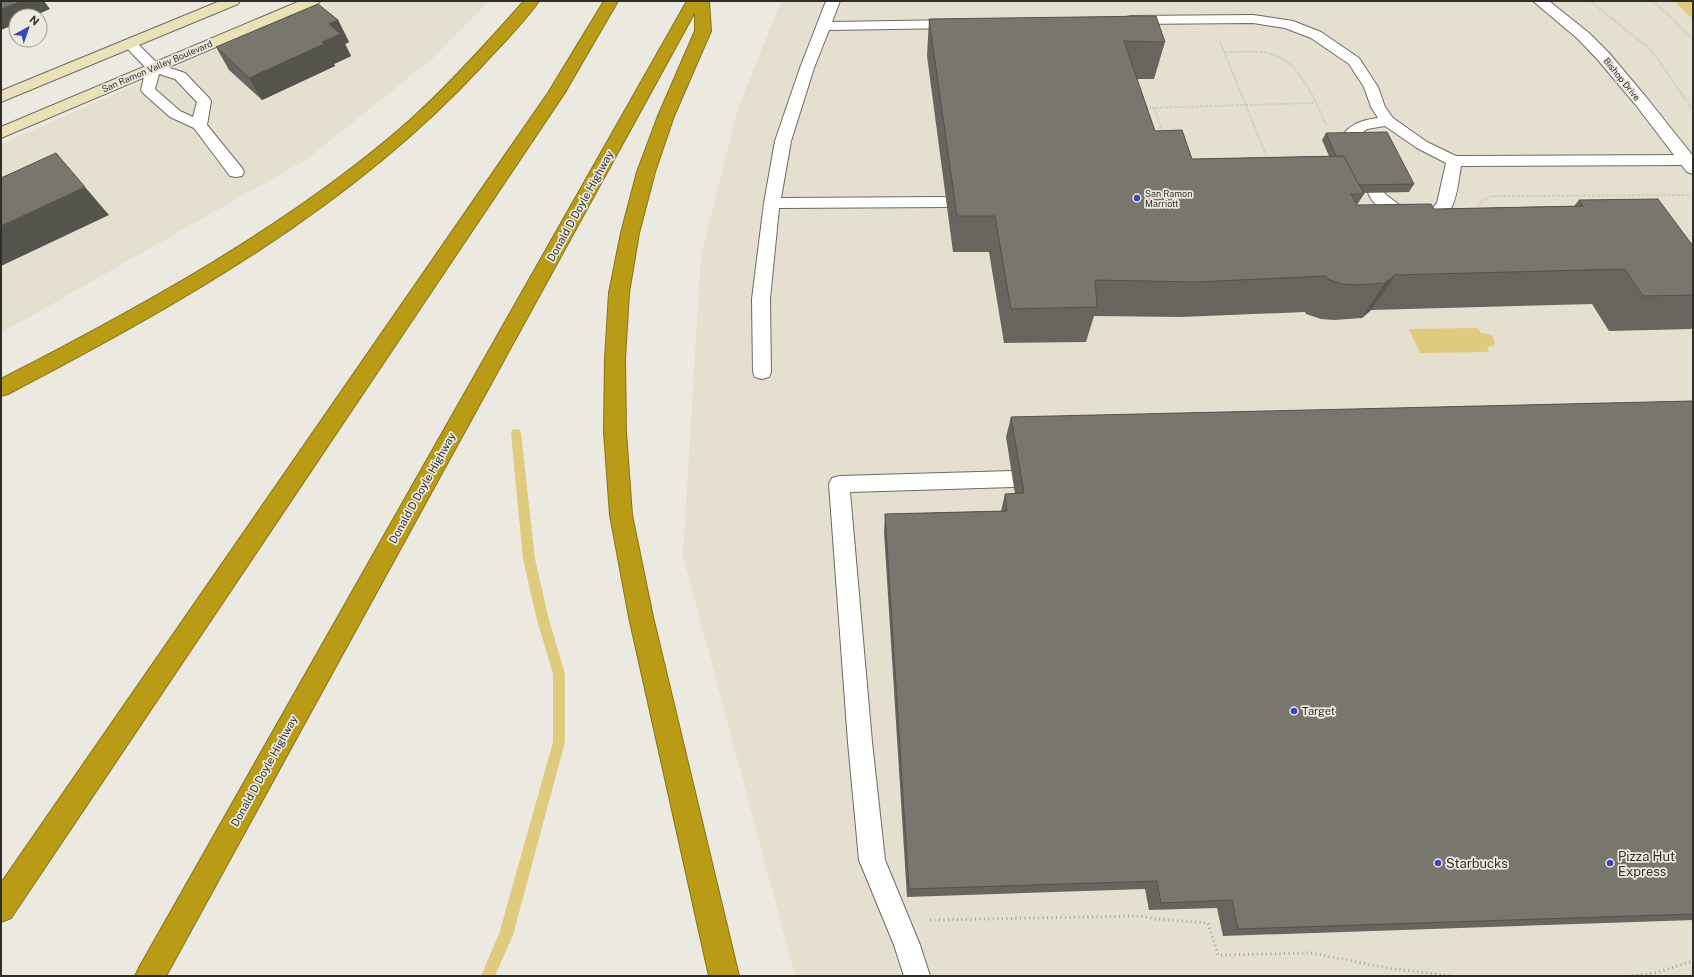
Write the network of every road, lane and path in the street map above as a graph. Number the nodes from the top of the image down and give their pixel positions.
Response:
1 (233, 1) edge
2 (313, 1) edge
3 (532, 1) edge
4 (611, 1) edge
5 (694, 1) edge
6 (702, 1) edge
7 (833, 1) edge
8 (1540, 1) edge
9 (1590, 1) edge
10 (1652, 1) edge
11 (1210, 19) junction
12 (1119, 21) edge
13 (973, 23) edge
14 (823, 26) junction
15 (1693, 40) edge
16 (130, 44) junction
17 (153, 67) junction
18 (1, 97) edge
19 (1314, 103) dead end
20 (1246, 104) junction
21 (1139, 108) edge
22 (1154, 108) junction
23 (1693, 110) edge
24 (1388, 121) junction
25 (199, 125) junction
26 (1, 133) edge
27 (1164, 136) edge
28 (1454, 161) junction
29 (1269, 163) edge
30 (1690, 164) edge
31 (236, 172) dead end
32 (946, 202) dead end
33 (772, 203) junction
34 (762, 372) dead end
35 (1, 388) edge
36 (1013, 479) dead end
37 (1, 908) edge
38 (897, 920) junction
39 (1693, 961) edge
40 (150, 976) edge
41 (724, 976) edge
42 (917, 976) edge
43 (1451, 976) edge
44 (1628, 976) edge

1 - 16 main road
2 - 17 main road, San Ramon Valley Boulevard
3 - 35 highway
4 - 37 highway
5 - 40 highway, Donald D Doyle Highway
6 - 41 highway
7 - 14 lane
8 - 30 street, Bishop Drive
9 - 23 path
10 - 15 path
11 - 12 lane
11 - 20 path
11 - 24 lane
13 - 14 lane
14 - 33 lane
16 - 17 lane
16 - 18 main road
17 - 25 lane
17 - 25 lane
17 - 26 main road, San Ramon Valley Boulevard
19 - 20 path
20 - 22 path
20 - 29 path
21 - 22 path
22 - 27 path
24 - 28 lane
24 - 28 lane
25 - 31 lane
28 - 30 lane
32 - 33 lane
33 - 34 lane
36 - 38 lane
38 - 42 lane
38 - 43 path
39 - 44 path

